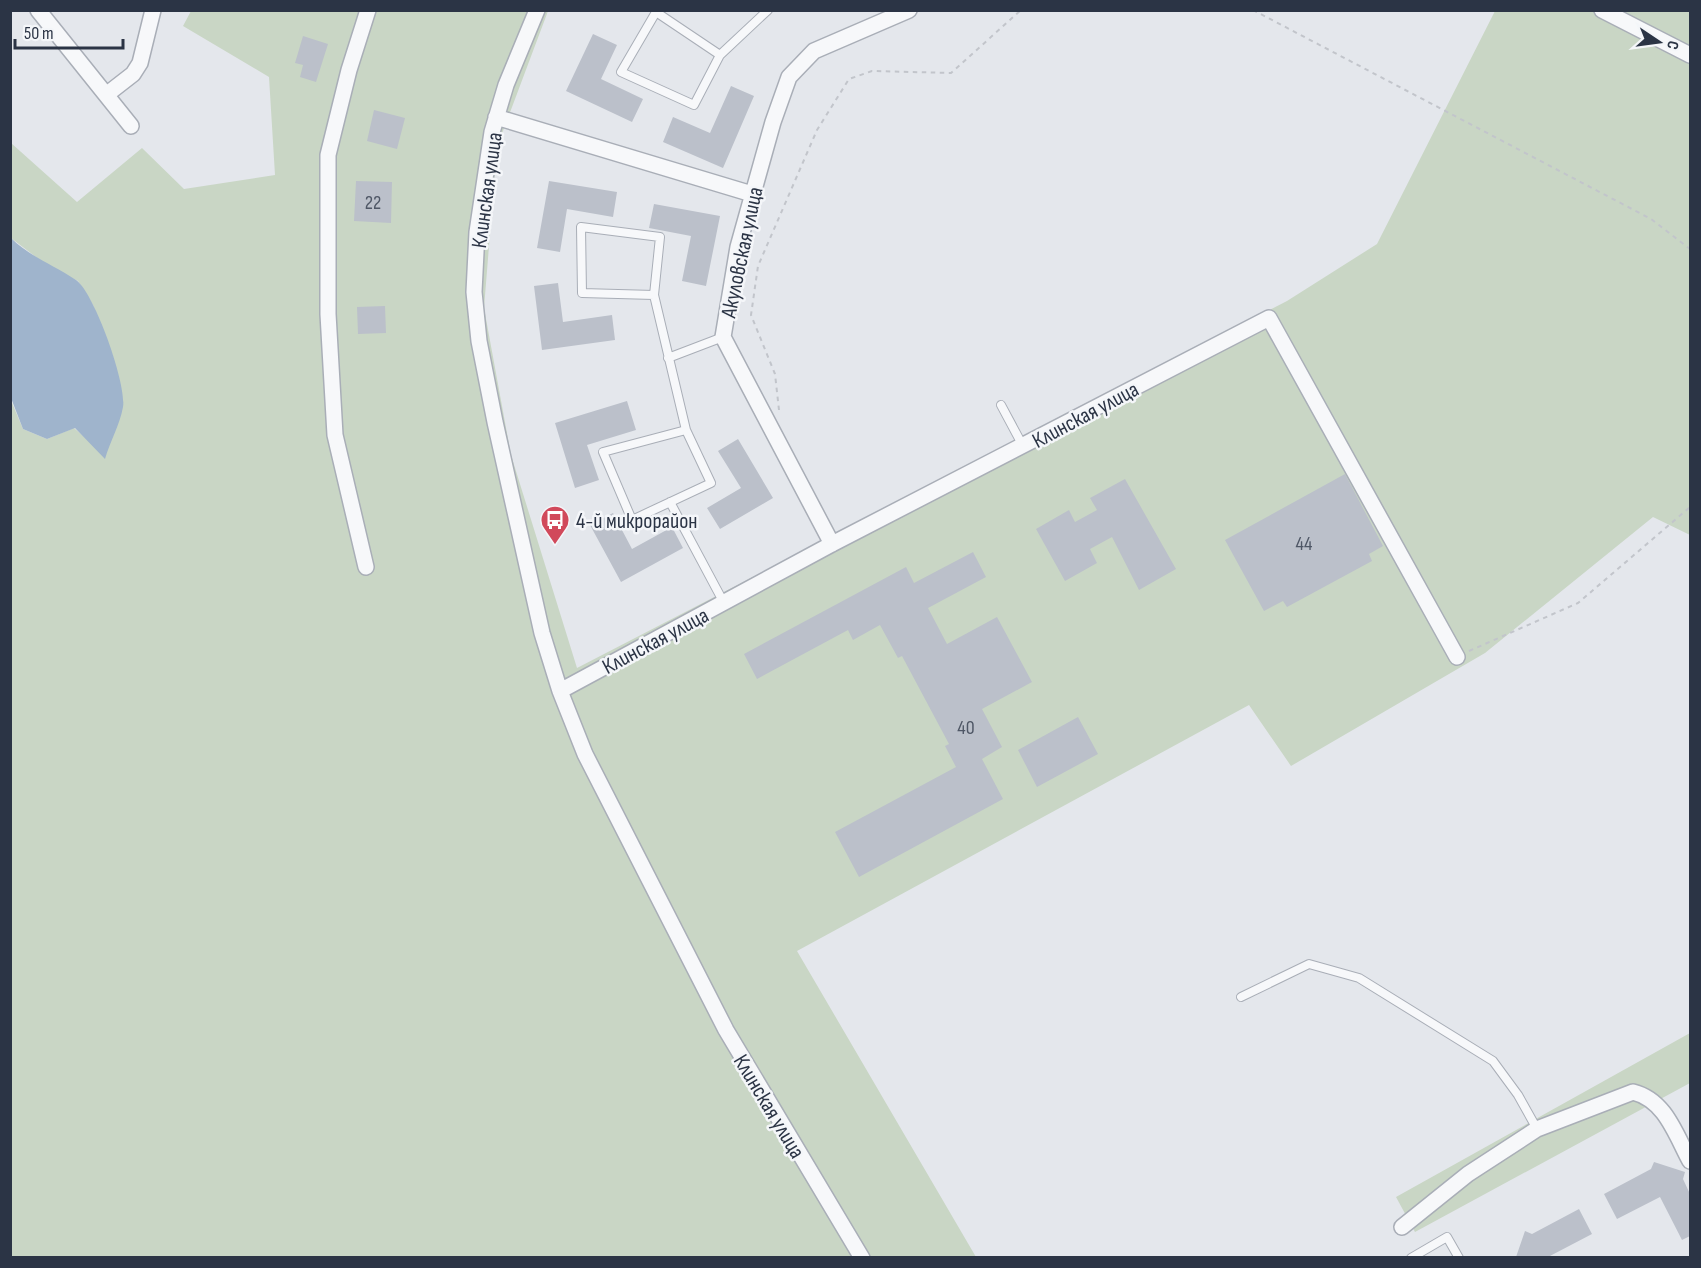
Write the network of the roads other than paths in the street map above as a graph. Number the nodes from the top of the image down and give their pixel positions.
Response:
1 (38, 10) edge
2 (153, 10) edge
3 (368, 10) edge
4 (537, 10) edge
5 (768, 10) edge
6 (909, 10) edge
7 (1602, 10) edge
8 (720, 55) junction
9 (1690, 55) edge
10 (106, 95) junction
11 (496, 117) junction
12 (130, 126) dead end
13 (752, 194) junction
14 (654, 294) junction
15 (723, 337) junction
16 (668, 358) junction
17 (1001, 405) dead end
18 (686, 430) junction
19 (1023, 447) junction
20 (670, 502) junction
21 (832, 544) junction
22 (366, 567) dead end
23 (724, 603) junction
24 (1457, 657) road end
25 (560, 691) junction
26 (1241, 997) dead end
27 (1537, 1128) junction
28 (1690, 1161) edge
29 (1402, 1227) dead end
30 (862, 1257) edge
31 (1411, 1257) edge
32 (1459, 1257) edge

1 - 10 street
2 - 10 street
3 - 22 street
4 - 11 street, Клинская улица
5 - 8 lane
6 - 13 street, Акуловская улица
7 - 9 street
8 - 8 lane
10 - 12 street
11 - 13 street
11 - 25 street, Клинская улица
13 - 15 street, Акуловская улица
14 - 14 lane
14 - 16 lane
15 - 16 lane
15 - 21 street, Акуловская улица
16 - 18 lane
17 - 19 lane
18 - 20 lane
18 - 20 lane
19 - 21 street, Клинская улица
19 - 24 street, Клинская улица
20 - 23 lane
21 - 23 street, Клинская улица
23 - 25 street, Клинская улица
25 - 30 street, Клинская улица
26 - 27 lane
27 - 28 street
27 - 29 street
31 - 32 lane

